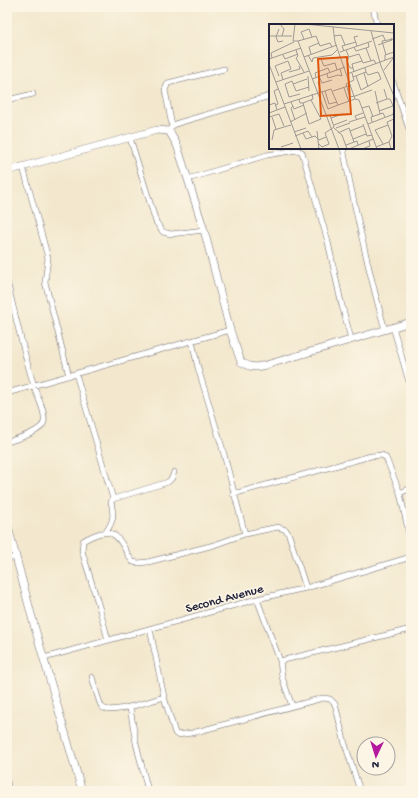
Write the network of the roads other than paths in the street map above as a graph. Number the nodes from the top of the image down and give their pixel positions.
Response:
1 (373, 7) edge
2 (377, 24) edge
3 (224, 69) dead end
4 (394, 85) edge
5 (33, 94) dead end
6 (269, 96) edge
7 (7, 100) edge
8 (171, 129) junction
9 (411, 135) edge
10 (130, 138) junction
11 (343, 149) edge
12 (23, 167) junction
13 (7, 172) edge
14 (188, 179) junction
15 (204, 230) junction
16 (7, 282) edge
17 (411, 322) edge
18 (393, 327) junction
19 (230, 330) junction
20 (385, 330) junction
21 (351, 339) junction
22 (192, 341) junction
23 (76, 374) junction
24 (69, 376) junction
25 (34, 385) junction
26 (411, 389) edge
27 (7, 393) edge
28 (7, 442) edge
29 (174, 472) dead end
30 (411, 488) edge
31 (400, 493) junction
32 (233, 494) junction
33 (113, 499) junction
34 (7, 523) edge
35 (106, 532) junction
36 (245, 534) junction
37 (411, 543) edge
38 (16, 557) junction
39 (411, 557) edge
40 (7, 559) edge
41 (306, 588) junction
42 (257, 599) junction
43 (150, 629) junction
44 (411, 629) edge
45 (108, 640) junction
46 (44, 658) junction
47 (280, 661) junction
48 (92, 677) dead end
49 (164, 697) junction
50 (292, 706) junction
51 (130, 708) junction
52 (7, 781) edge
53 (9, 791) edge
54 (82, 791) edge
55 (148, 791) edge
56 (360, 791) edge

1 - 2 street
3 - 8 street
4 - 9 street
5 - 7 street
6 - 8 street
8 - 10 street
8 - 14 street
10 - 12 street
10 - 15 street
11 - 20 street
12 - 13 street
12 - 24 street
14 - 15 street
14 - 21 street
15 - 19 street
16 - 25 street
17 - 18 street
18 - 20 street
18 - 26 street
19 - 21 street
19 - 22 street
20 - 21 street
22 - 23 street
22 - 32 street
23 - 24 street
23 - 33 street
24 - 25 street
25 - 27 street
25 - 28 street
29 - 33 street
30 - 31 street
31 - 32 street
31 - 37 street
32 - 36 street
33 - 35 street
34 - 38 street
35 - 36 street
35 - 45 street
36 - 41 street
38 - 40 street
38 - 46 street
39 - 41 street, Second Avenue
41 - 42 street, Second Avenue
42 - 43 street, Second Avenue
42 - 47 street
43 - 45 street, Second Avenue
43 - 49 street
44 - 47 street
45 - 46 street, Second Avenue
46 - 54 street
47 - 50 street
48 - 51 street
49 - 50 street
49 - 51 street
50 - 56 street
51 - 55 street
52 - 53 street

